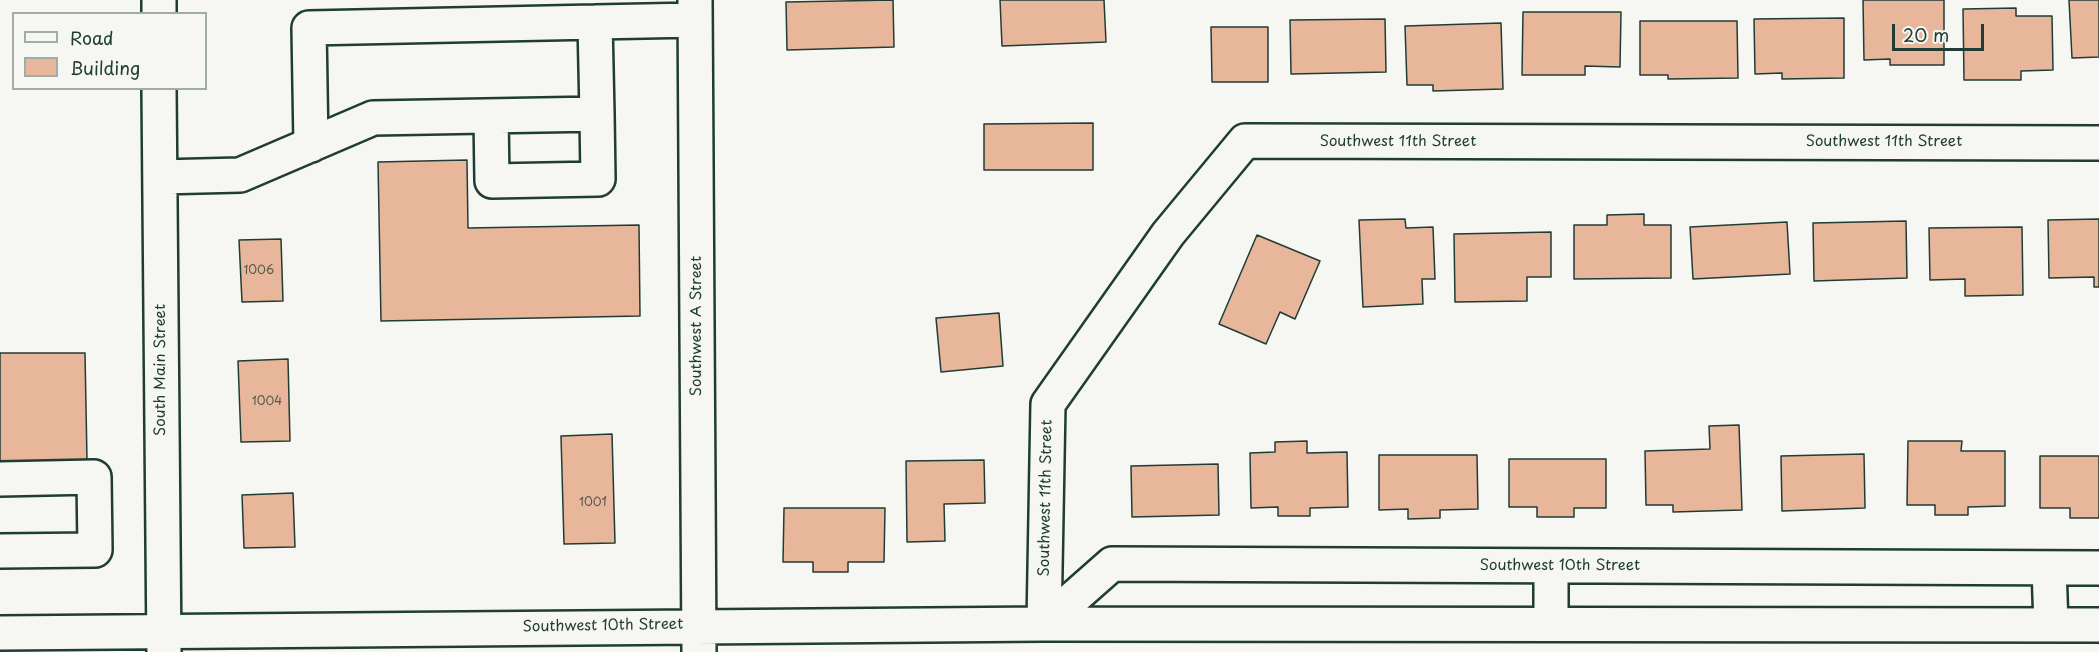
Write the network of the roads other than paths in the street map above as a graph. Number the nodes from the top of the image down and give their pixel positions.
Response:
1 (695, 10) edge
2 (595, 22) junction
3 (159, 90) edge
4 (597, 114) junction
5 (491, 116) junction
6 (2099, 142) edge
7 (311, 144) junction
8 (160, 177) junction
9 (0, 479) edge
10 (0, 551) edge
11 (1551, 566) junction
12 (2049, 568) junction
13 (2099, 568) edge
14 (1044, 624) junction
15 (1551, 624) junction
16 (2051, 625) junction
17 (2099, 625) edge
18 (0, 633) edge
19 (698, 639) edge
20 (163, 642) edge

1 - 2 street
1 - 19 street, Southwest A Street
2 - 4 street
2 - 7 street
3 - 8 street, South Main Street
4 - 5 street
4 - 5 street
5 - 7 street
6 - 14 street, Southwest 11th Street
7 - 8 street
8 - 20 street, South Main Street
9 - 10 street
11 - 12 street, Southwest 10th Street
11 - 14 street, Southwest 10th Street
11 - 15 street
12 - 13 street, Southwest 10th Street
12 - 16 street
14 - 15 street, Southwest 10th Street
14 - 19 street, Southwest 10th Street
15 - 16 street, Southwest 10th Street
16 - 17 street, Southwest 10th Street
18 - 20 street, Southwest 10th Street
19 - 20 street, Southwest 10th Street

